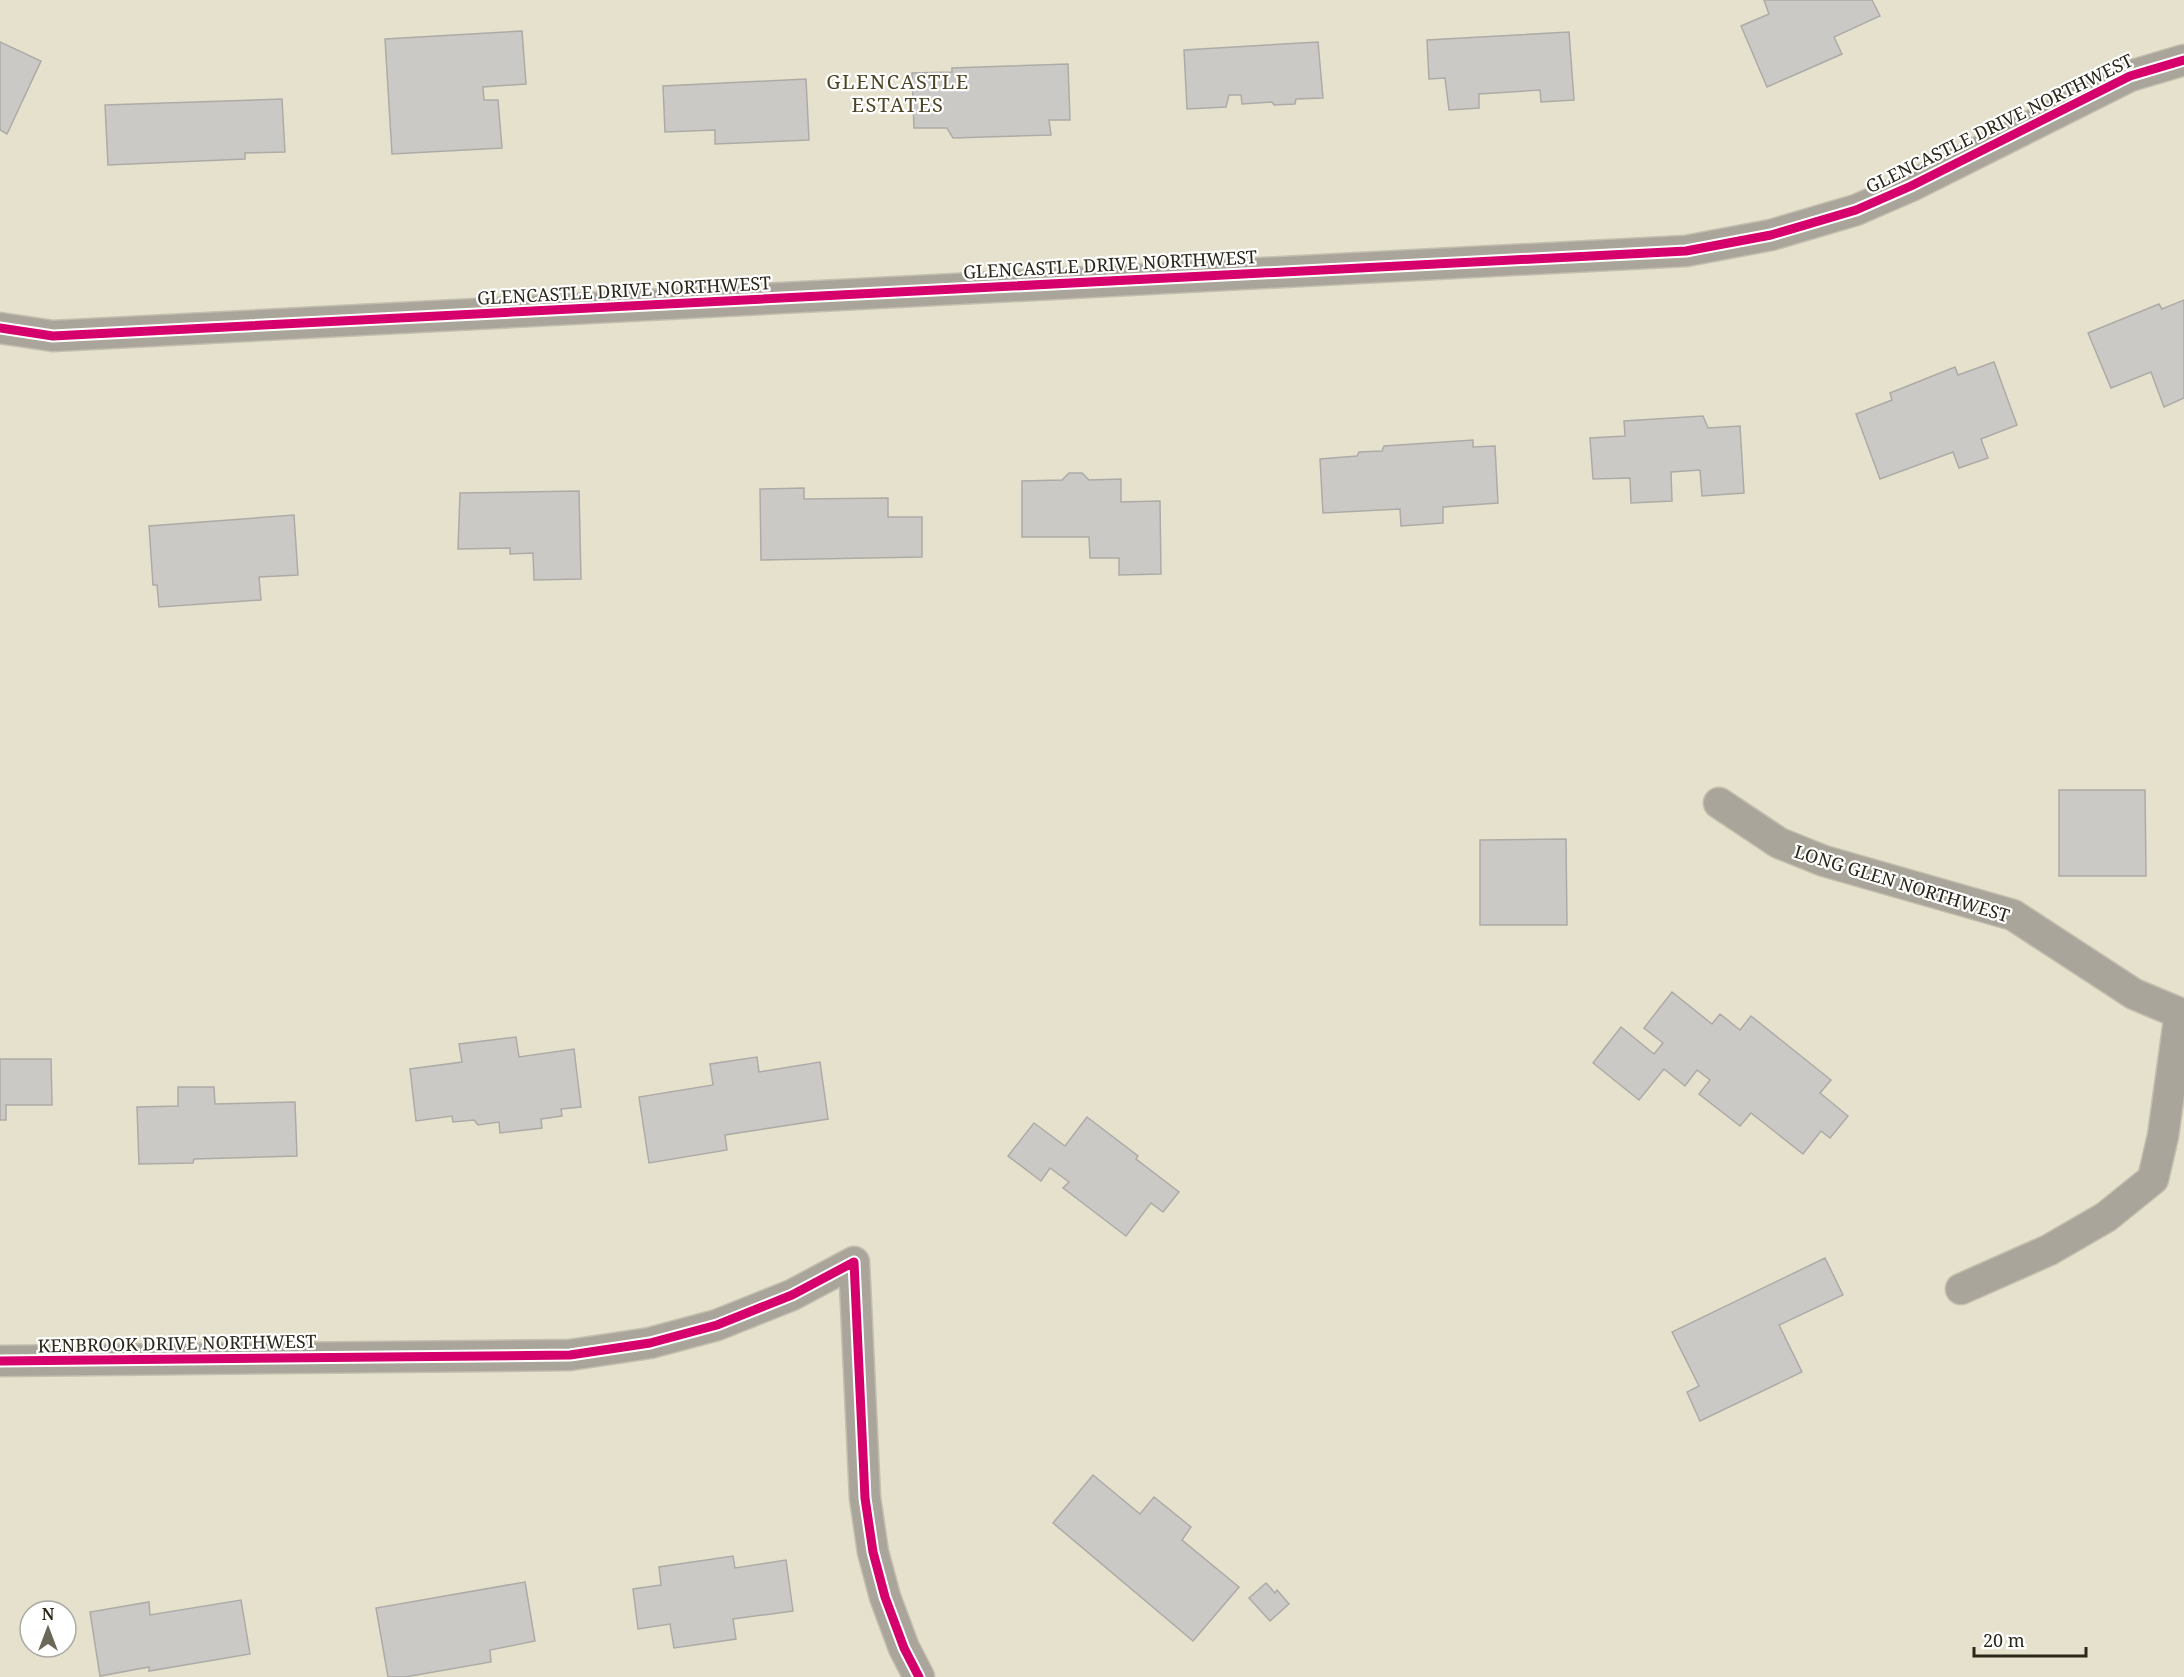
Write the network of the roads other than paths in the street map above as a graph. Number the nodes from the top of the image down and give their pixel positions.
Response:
1 (2184, 60) edge
2 (0, 328) edge
3 (1719, 803) dead end
4 (2182, 1014) edge
5 (1961, 1289) dead end
6 (0, 1361) edge
7 (919, 1677) edge

1 - 2 street, GLENCASTLE DRIVE NORTHWEST
3 - 4 street, LONG GLEN NORTHWEST
4 - 5 street, LONG GLEN NORTHWEST
6 - 7 street, KENBROOK DRIVE NORTHWEST

